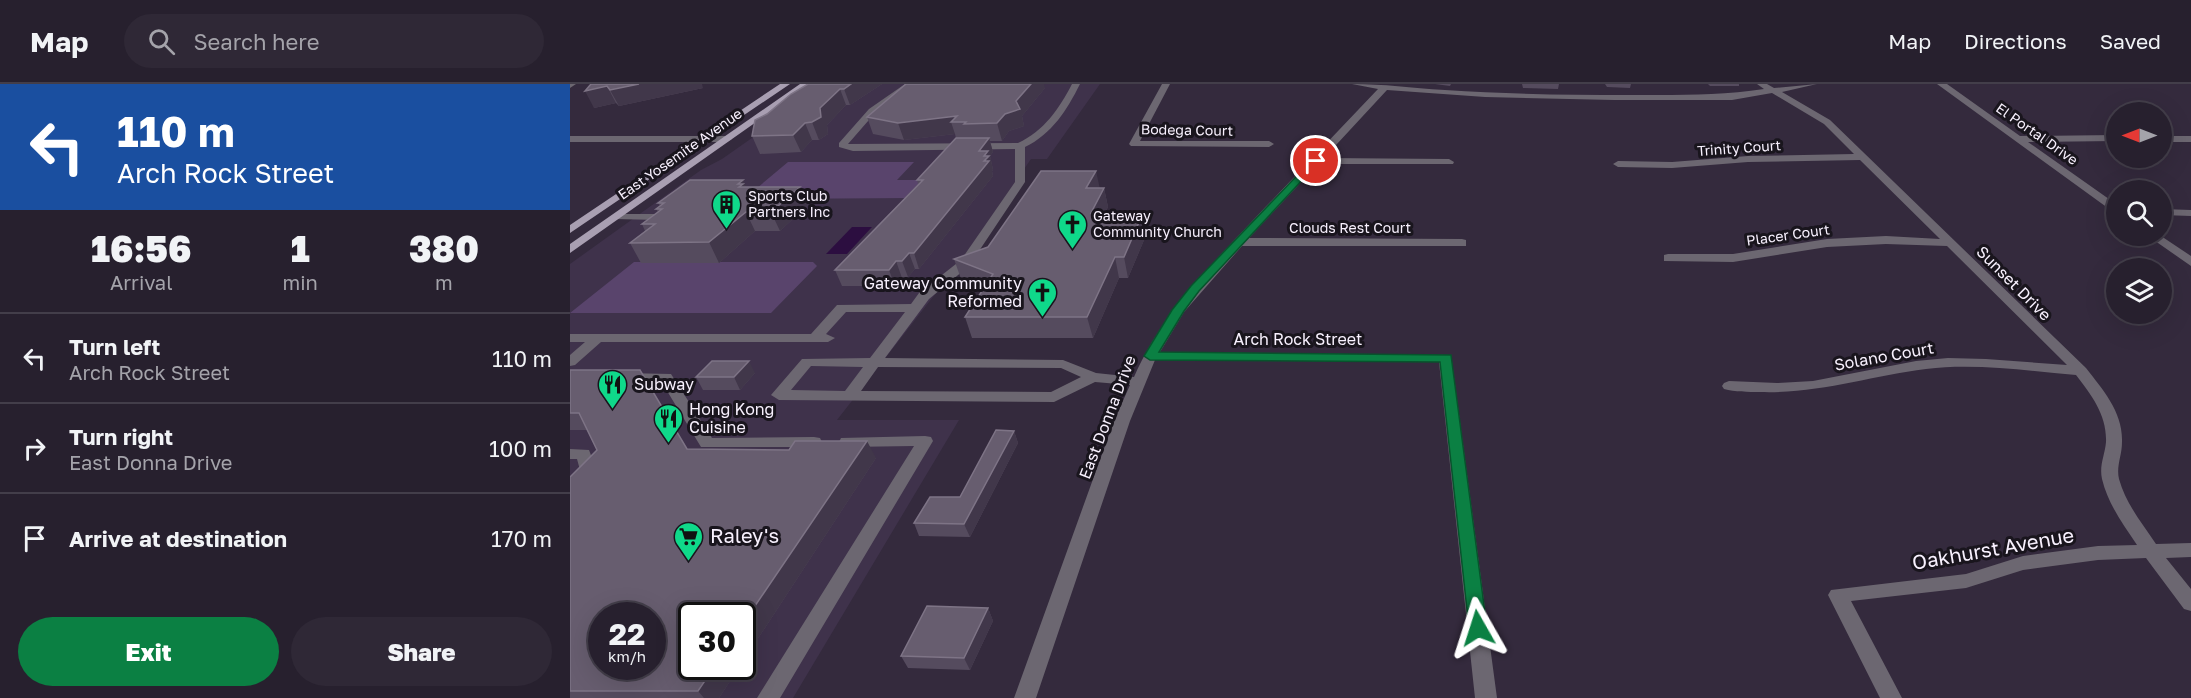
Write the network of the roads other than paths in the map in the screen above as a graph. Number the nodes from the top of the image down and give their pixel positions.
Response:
1 (786, 84) edge
2 (806, 84) edge
3 (911, 84) edge
4 (1076, 84) edge
5 (1166, 84) edge
6 (1356, 84) edge
7 (1583, 84) edge
8 (1813, 84) edge
9 (1941, 84) edge
10 (1387, 86) edge
11 (1766, 87) edge
12 (1590, 97) junction
13 (2106, 138) edge
14 (570, 139) edge
15 (704, 139) junction
16 (727, 139) junction
17 (2018, 139) junction
18 (2172, 139) edge
19 (2191, 139) edge
20 (1269, 144) dead end
21 (1020, 146) junction
22 (1862, 157) junction
23 (1316, 161) junction
24 (1449, 162) dead end
25 (1618, 164) dead end
26 (2106, 202) edge
27 (2172, 212) edge
28 (2191, 213) edge
29 (617, 217) junction
30 (660, 217) edge
31 (570, 230) edge
32 (1238, 242) junction
33 (1462, 243) dead end
34 (1950, 243) junction
35 (2168, 246) edge
36 (570, 249) edge
37 (1668, 258) dead end
38 (2191, 262) edge
39 (915, 308) junction
40 (570, 338) edge
41 (598, 338) junction
42 (815, 338) junction
43 (1150, 356) junction
44 (570, 362) edge
45 (807, 362) junction
46 (874, 363) junction
47 (2081, 371) junction
48 (606, 376) edge
49 (1092, 377) junction
50 (1139, 382) junction
51 (1729, 386) dead end
52 (849, 396) junction
53 (570, 454) edge
54 (570, 490) edge
55 (2150, 550) junction
56 (2191, 550) edge
57 (2191, 603) edge
58 (768, 698) edge
59 (1025, 698) edge
60 (1486, 698) edge
61 (1891, 698) edge

1 - 15 main road, East Yosemite Avenue
2 - 16 main road, East Yosemite Avenue
3 - 21 street
4 - 21 street
5 - 20 street, Bodega Court
6 - 10 street
7 - 12 street
8 - 11 street
9 - 17 street, El Portal Drive
10 - 12 street
10 - 23 street, East Donna Drive
11 - 12 street
11 - 22 street, Sunset Drive
13 - 17 street
14 - 15 street
15 - 16 street
15 - 31 main road, East Yosemite Avenue
16 - 29 main road, East Yosemite Avenue
17 - 26 street, El Portal Drive
18 - 19 street
21 - 39 street
22 - 25 street, Trinity Court
22 - 34 street, Sunset Drive
23 - 24 street
23 - 32 street, East Donna Drive
27 - 28 street
29 - 30 street
29 - 36 main road, East Yosemite Avenue
32 - 33 street, Clouds Rest Court
32 - 43 street, East Donna Drive
34 - 37 street, Placer Court
34 - 47 street, Sunset Drive
35 - 38 street
39 - 42 street
39 - 46 street
40 - 41 street
41 - 42 street
41 - 44 street
42 - 45 street
43 - 50 street, East Donna Drive
43 - 60 street, Arch Rock Street
45 - 46 street
45 - 52 street
46 - 49 street
46 - 52 street
47 - 51 street, Solano Court
47 - 55 street, Sunset Drive
48 - 58 street
49 - 50 street
49 - 52 street
50 - 59 street, East Donna Drive
53 - 54 street
55 - 56 street, Oakhurst Avenue
55 - 57 street, Sunset Drive
55 - 61 street, Oakhurst Avenue

